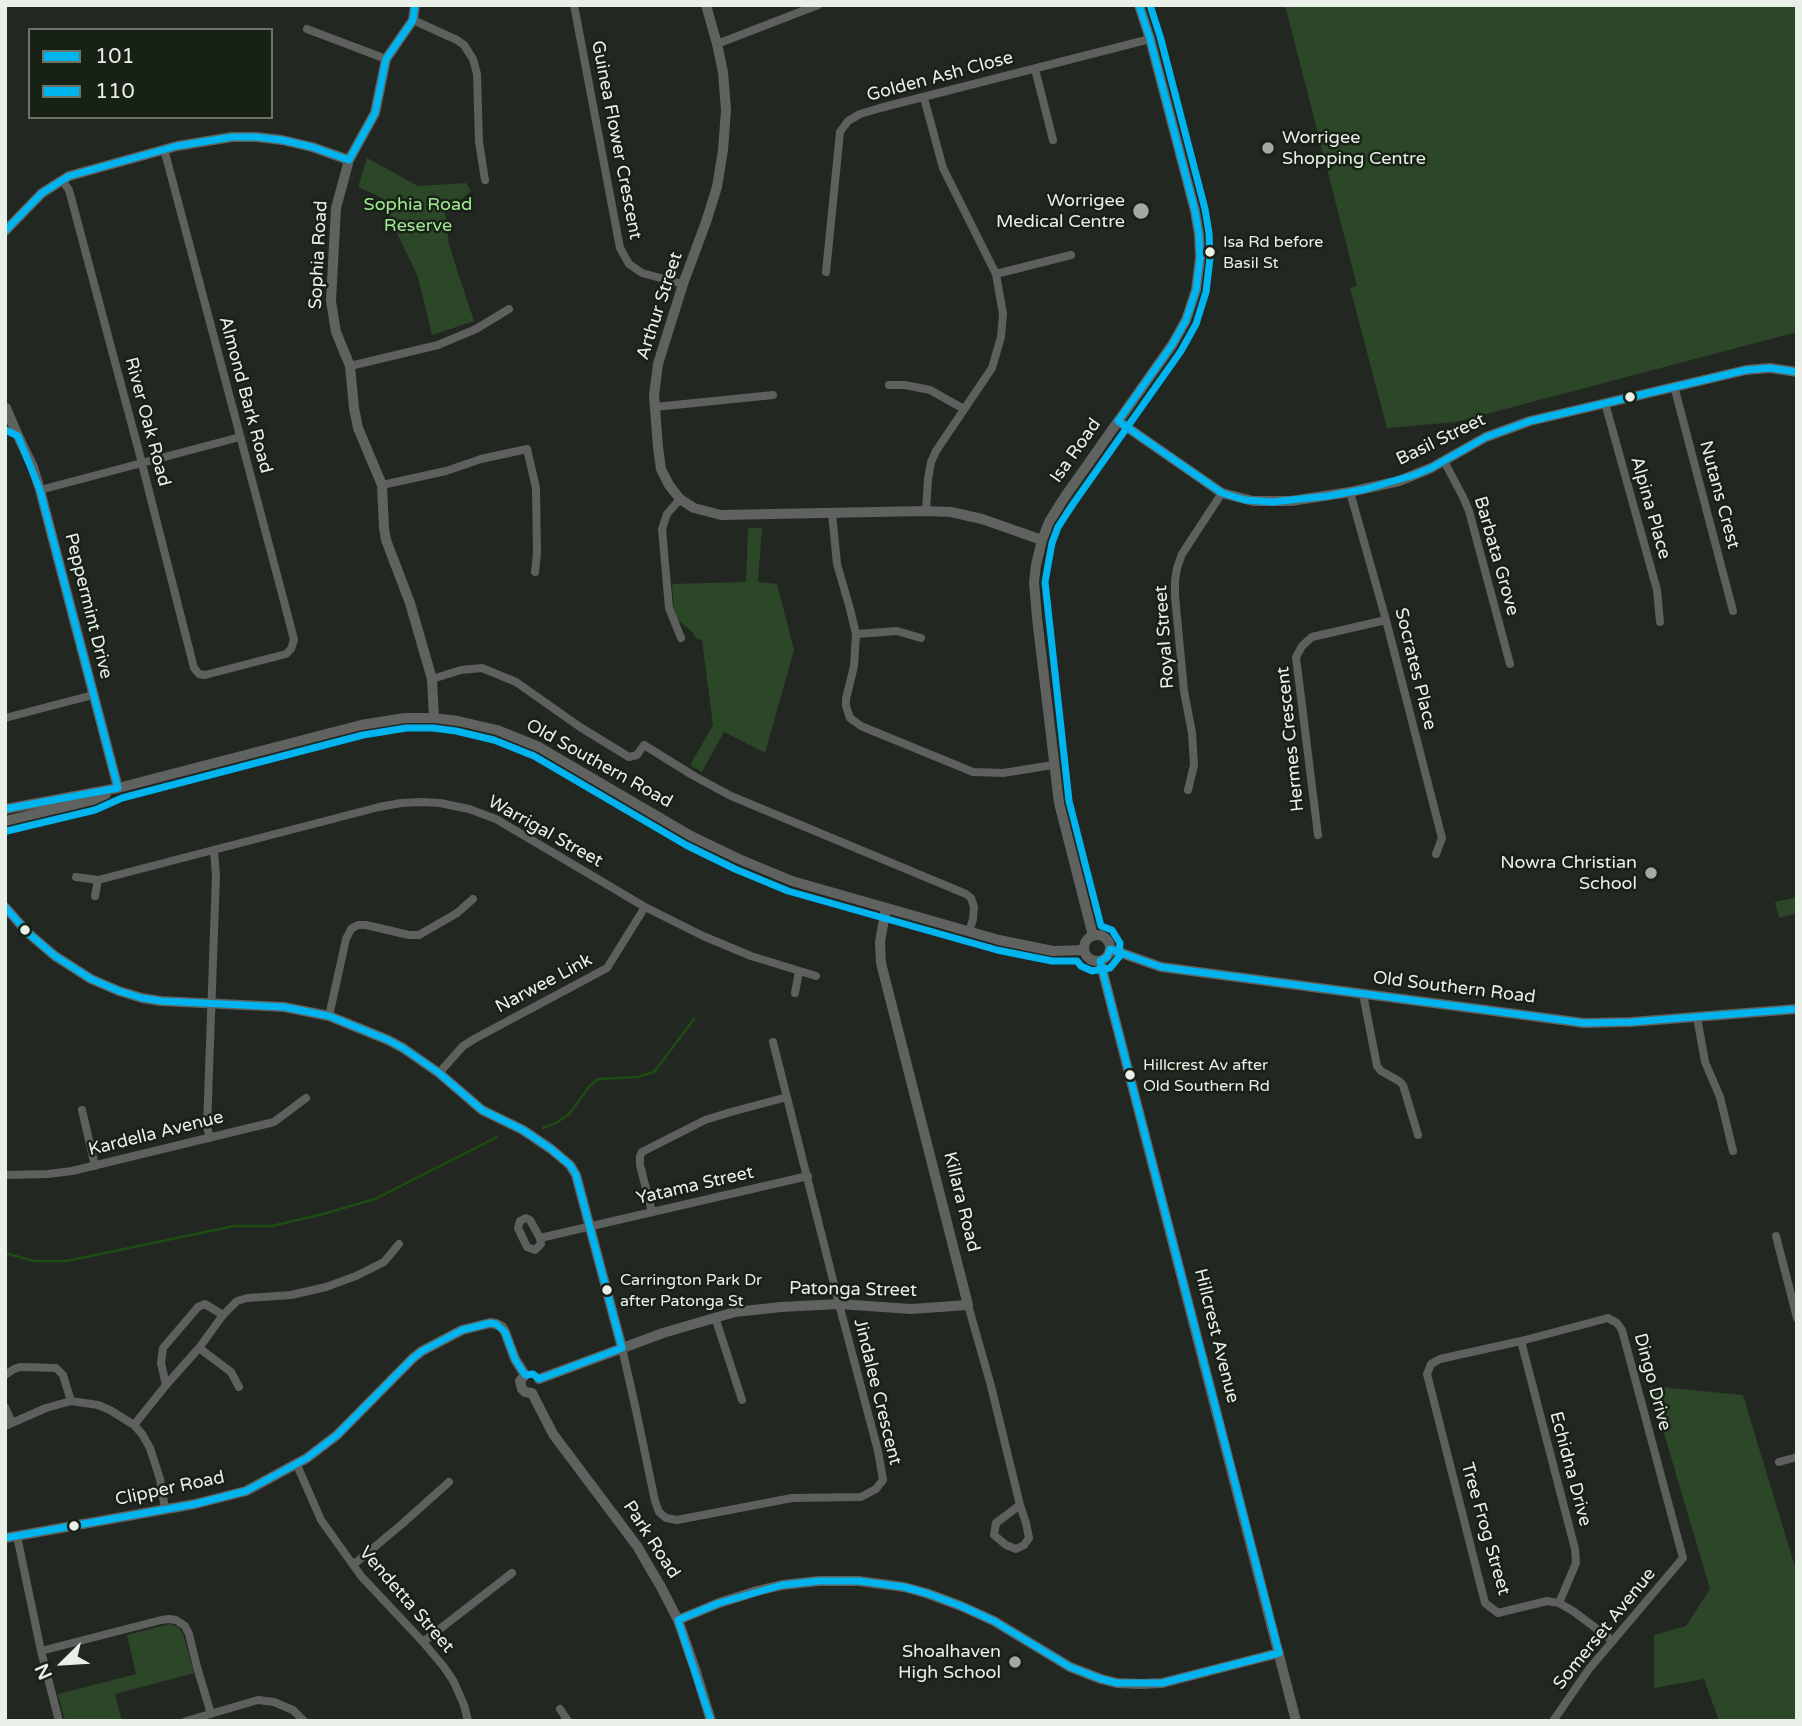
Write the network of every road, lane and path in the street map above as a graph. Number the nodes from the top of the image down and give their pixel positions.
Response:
1 (415, 5) edge
2 (574, 5) edge
3 (706, 5) edge
4 (818, 5) edge
5 (1139, 5) edge
6 (413, 20) junction
7 (307, 29) dead end
8 (1150, 39) junction
9 (718, 44) junction
10 (386, 59) junction
11 (1035, 69) junction
12 (924, 97) junction
13 (1053, 140) dead end
14 (164, 149) junction
15 (349, 160) junction
16 (62, 180) junction
17 (485, 180) dead end
18 (7, 226) edge
19 (1071, 255) dead end
20 (826, 272) dead end
21 (996, 274) junction
22 (684, 284) junction
23 (509, 309) dead end
24 (350, 366) junction
25 (1797, 372) edge
26 (889, 385) dead end
27 (1674, 386) junction
28 (773, 395) dead end
29 (1605, 403) junction
30 (6, 407) edge
31 (655, 407) junction
32 (964, 409) junction
33 (1118, 421) junction
34 (5, 430) edge
35 (18, 436) junction
36 (240, 437) junction
37 (1444, 461) junction
38 (142, 462) junction
39 (382, 485) junction
40 (40, 490) junction
41 (1350, 492) junction
42 (1222, 493) junction
43 (680, 499) junction
44 (926, 511) junction
45 (832, 513) junction
46 (1042, 540) junction
47 (534, 572) dead end
48 (1733, 611) dead end
49 (1386, 620) junction
50 (1660, 622) dead end
51 (856, 634) junction
52 (681, 638) dead end
53 (920, 638) dead end
54 (1510, 664) dead end
55 (199, 674) joint
56 (432, 679) junction
57 (93, 695) junction
58 (5, 718) edge
59 (434, 718) junction
60 (1053, 765) junction
61 (118, 788) junction
62 (1188, 790) dead end
63 (5, 809) edge
64 (5, 821) edge
65 (1318, 835) dead end
66 (214, 850) junction
67 (1436, 854) dead end
68 (76, 877) dead end
69 (98, 880) junction
70 (94, 895) dead end
71 (473, 898) dead end
72 (645, 906) junction
73 (5, 908) edge
74 (886, 908) junction
75 (969, 932) junction
76 (1093, 936) junction
77 (1110, 949) junction
78 (1084, 950) junction
79 (1100, 961) junction
80 (799, 971) junction
81 (816, 976) dead end
82 (794, 993) dead end
83 (1363, 994) junction
84 (211, 1004) junction
85 (1797, 1009) edge
86 (329, 1016) junction
87 (1697, 1017) junction
88 (774, 1042) dead end
89 (439, 1073) junction
90 (787, 1097) junction
91 (306, 1098) dead end
92 (82, 1110) dead end
93 (1418, 1135) dead end
94 (211, 1138) junction
95 (1733, 1151) dead end
96 (94, 1166) junction
97 (5, 1175) edge
98 (808, 1176) junction
99 (652, 1212) junction
100 (589, 1227) junction
101 (1776, 1236) dead end
102 (540, 1238) dead end
103 (399, 1244) dead end
104 (839, 1304) junction
105 (968, 1305) junction
106 (223, 1315) junction
107 (715, 1317) junction
108 (1797, 1318) edge
109 (1521, 1341) junction
110 (199, 1348) junction
111 (621, 1348) junction
112 (1430, 1366) joint
113 (5, 1375) edge
114 (525, 1375) junction
115 (539, 1380) junction
116 (166, 1385) junction
117 (239, 1387) dead end
118 (532, 1393) junction
119 (742, 1400) dead end
120 (71, 1401) junction
121 (5, 1407) edge
122 (9, 1425) edge
123 (134, 1425) junction
124 (1797, 1457) edge
125 (1779, 1462) dead end
126 (297, 1465) junction
127 (449, 1482) dead end
128 (1020, 1505) junction
129 (165, 1509) junction
130 (11, 1537) edge
131 (1683, 1558) joint
132 (353, 1565) junction
133 (512, 1573) dead end
134 (1559, 1603) junction
135 (678, 1620) junction
136 (1613, 1641) junction
137 (423, 1642) junction
138 (41, 1651) junction
139 (1279, 1653) junction
140 (560, 1709) dead end
141 (211, 1714) junction
142 (59, 1721) edge
143 (186, 1721) edge
144 (303, 1721) edge
145 (468, 1721) edge
146 (568, 1721) edge
147 (711, 1721) edge
148 (1296, 1721) edge
149 (1553, 1721) edge

1 - 6 street, Sophia Road
2 - 22 street, Guinea Flower Crescent
3 - 9 street, Arthur Street
4 - 9 street
5 - 8 street, Isa Road
6 - 10 street, Sophia Road
6 - 17 street
7 - 10 street
8 - 11 street, Golden Ash Close
8 - 33 street, Isa Road
9 - 22 street, Arthur Street
10 - 15 street, Sophia Road
11 - 12 street, Golden Ash Close
11 - 13 street
12 - 20 street, Golden Ash Close
12 - 21 street
14 - 15 street
14 - 16 street
14 - 36 street, Almond Bark Road
15 - 24 street, Sophia Road
16 - 18 street
16 - 38 street, River Oak Road
19 - 21 street
21 - 32 street
22 - 31 street, Arthur Street
23 - 24 street
24 - 39 street, Sophia Road
25 - 27 street, Basil Street
26 - 32 street
27 - 29 street, Basil Street
27 - 48 street, Nutans Crest
28 - 31 street
29 - 37 street, Basil Street
29 - 50 street, Alpina Place
30 - 35 street, Peppermint Drive
31 - 43 street, Arthur Street
32 - 44 street
33 - 42 street, Basil Street
33 - 46 street, Isa Road
34 - 35 street
35 - 40 street, Peppermint Drive
36 - 38 street
36 - 55 street, Almond Bark Road
37 - 41 street, Basil Street
37 - 54 street, Barbata Grove
38 - 40 street
38 - 55 street, River Oak Road
39 - 47 street
39 - 56 street, Sophia Road
40 - 57 street, Peppermint Drive
41 - 42 street, Basil Street
41 - 49 street, Socrates Place
42 - 62 street, Royal Street
43 - 45 street
43 - 52 street
44 - 45 street
44 - 46 street
45 - 51 street
46 - 60 street, Isa Road
49 - 65 street, Hermes Crescent
49 - 67 street, Socrates Place
51 - 53 street
51 - 60 street
56 - 59 street, Sophia Road
56 - 75 street, Old Southern Road
57 - 58 street
57 - 61 street, Peppermint Drive
59 - 61 street, Old Southern Road
59 - 74 street, Old Southern Road
60 - 76 street, Isa Road
61 - 63 street, Old Southern Road
61 - 64 street, Old Southern Road
66 - 69 street, Warrigal Street
66 - 72 street, Warrigal Street
66 - 84 street
68 - 69 street, Warrigal Street
69 - 70 street
71 - 86 street
72 - 80 street, Warrigal Street
72 - 89 street, Narwee Link
73 - 84 street
74 - 75 street, Old Southern Road
74 - 105 street, Killara Road
75 - 78 street, Old Southern Road
76 - 77 street
76 - 78 street
77 - 79 street
77 - 83 street, Old Southern Road
78 - 79 street
79 - 139 street, Hillcrest Avenue
80 - 81 street, Warrigal Street
80 - 82 street
83 - 87 street, Old Southern Road
83 - 93 street
84 - 86 street
84 - 94 street
85 - 87 street, Old Southern Road
86 - 89 street
87 - 95 street
88 - 90 street, Jindalee Crescent
89 - 100 street
90 - 98 street, Jindalee Crescent
90 - 99 street
91 - 94 street, Kardella Avenue
92 - 96 street
94 - 96 street, Kardella Avenue
96 - 97 street, Kardella Avenue
98 - 99 street, Yatama Street
98 - 104 street, Jindalee Crescent
99 - 100 street, Yatama Street
100 - 102 street, Yatama Street
100 - 111 street
101 - 108 street
103 - 106 street
104 - 105 street, Patonga Street
104 - 107 street, Patonga Street
104 - 111 street, Jindalee Crescent
105 - 128 street, Killara Road
106 - 110 street
106 - 116 street
107 - 111 street, Patonga Street
107 - 119 street
109 - 112 street, Dingo Drive
109 - 131 street, Dingo Drive
109 - 134 street, Echidna Drive
110 - 116 street
110 - 117 street
111 - 115 street, Patonga Street
112 - 134 street, Tree Frog Street
113 - 120 street
114 - 115 street
114 - 118 street
114 - 126 street, Clipper Road
115 - 118 street
116 - 123 street
118 - 135 street, Park Road
120 - 122 street
120 - 123 street
121 - 122 street
123 - 129 street
124 - 125 street
126 - 129 street, Clipper Road
126 - 132 street, Vendetta Street
127 - 132 street
128 - 128 street, Killara Road
129 - 130 street, Clipper Road
130 - 138 street
131 - 136 street, Somerset Avenue
132 - 137 street, Vendetta Street
133 - 137 street
134 - 136 street
135 - 139 street
135 - 147 street, Park Road
136 - 149 street, Somerset Avenue
137 - 145 street, Vendetta Street
138 - 141 street
138 - 142 street
139 - 148 street, Hillcrest Avenue
140 - 146 street
141 - 143 street
141 - 144 street

